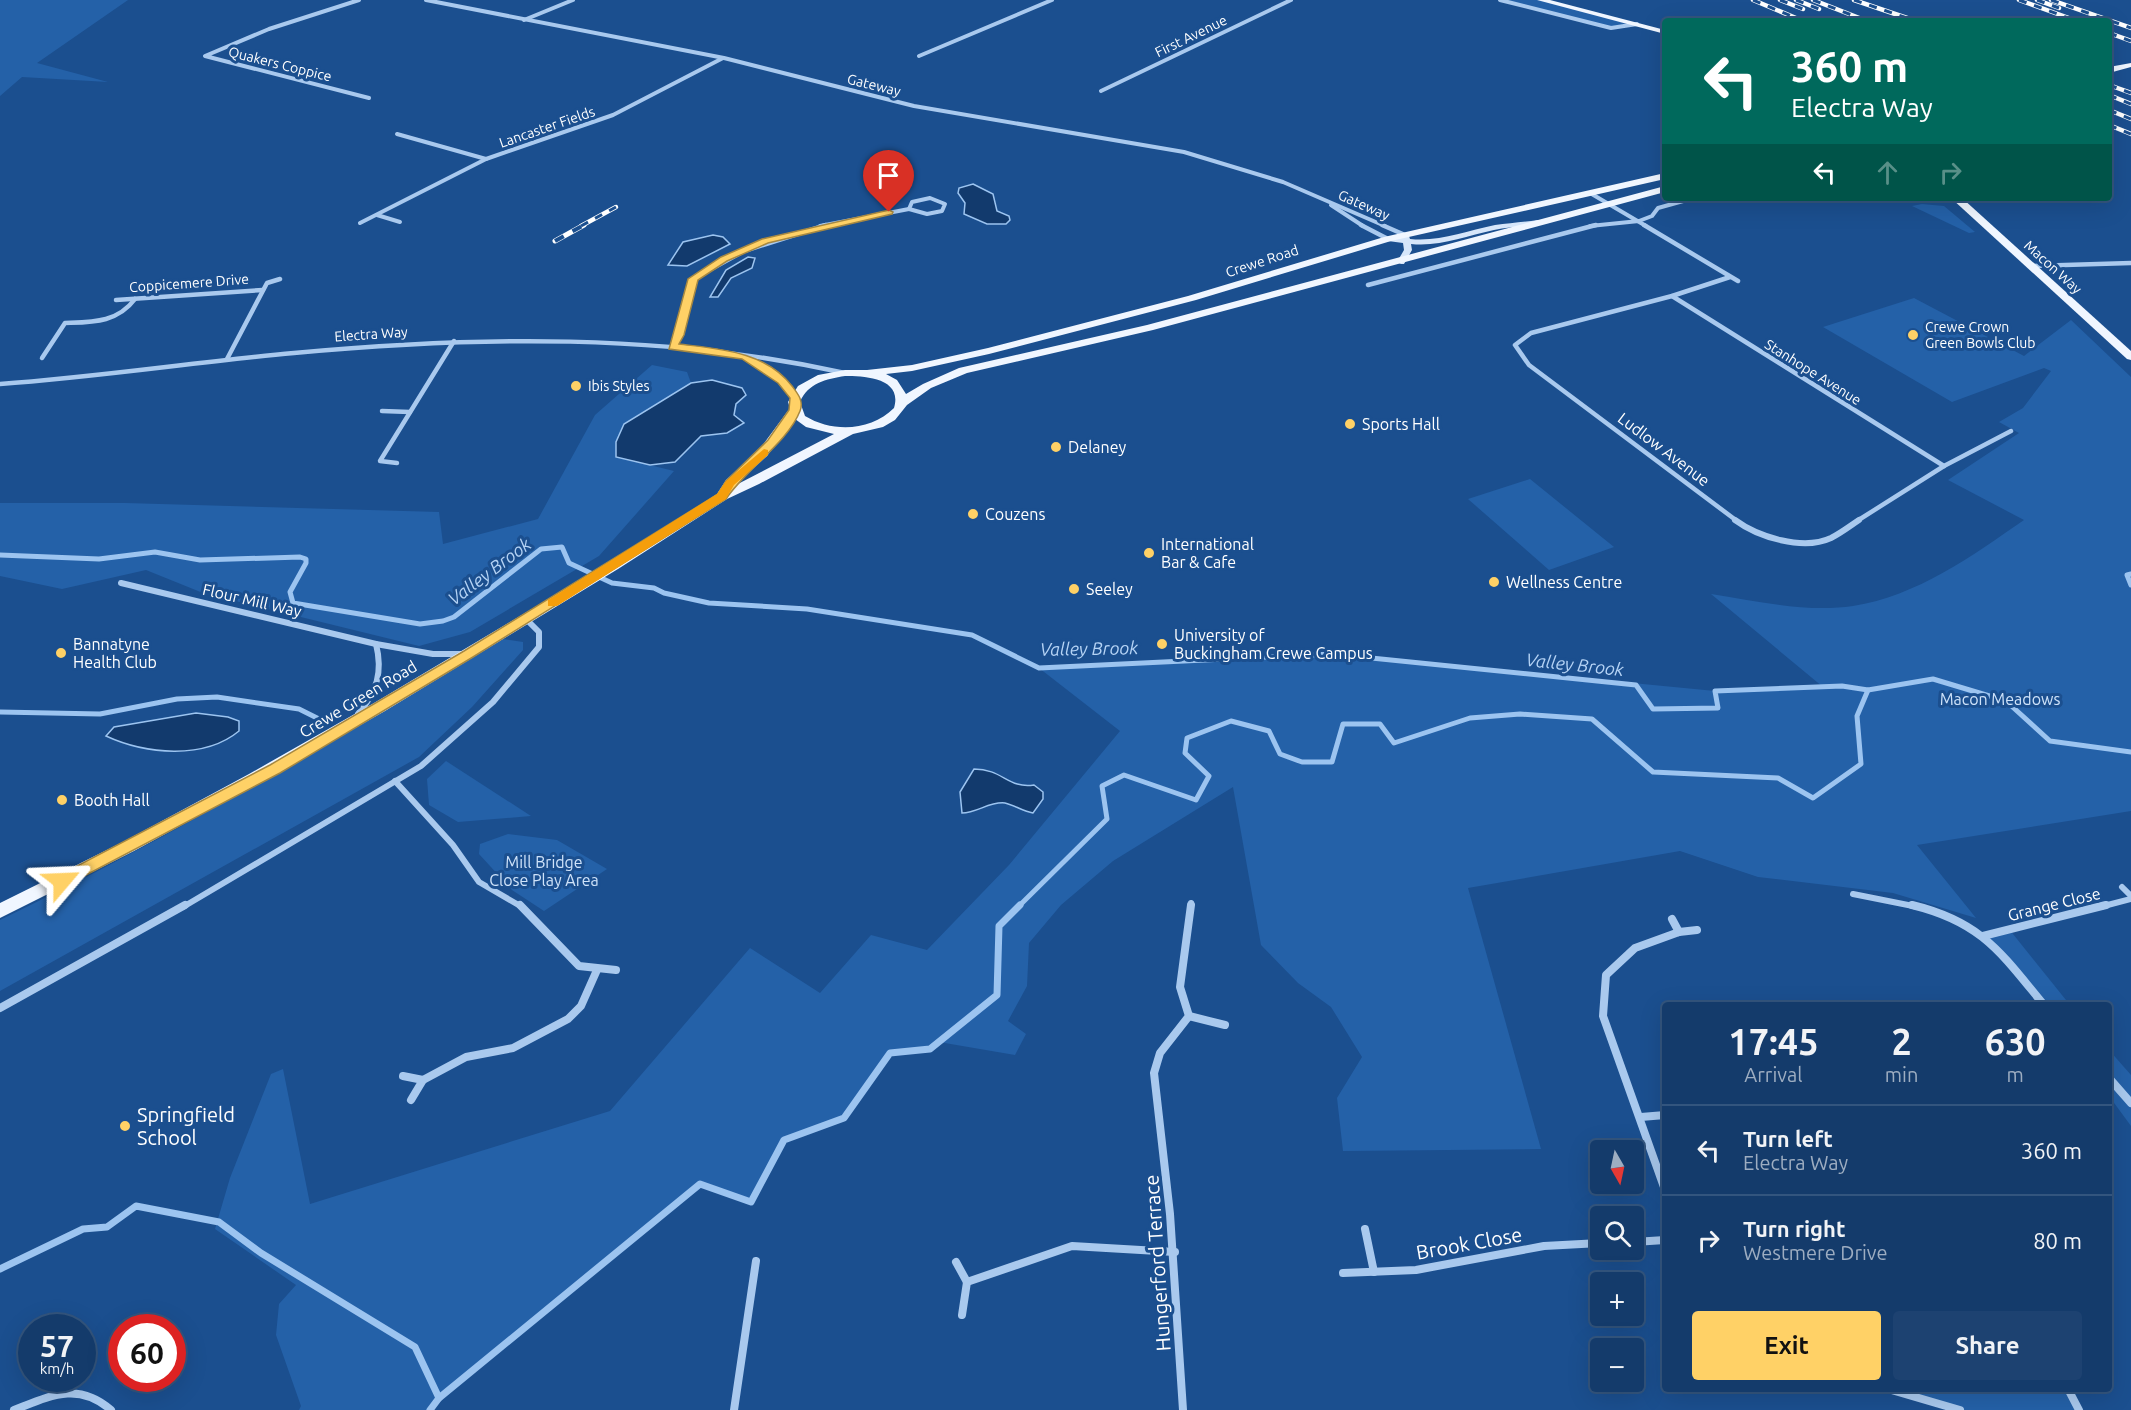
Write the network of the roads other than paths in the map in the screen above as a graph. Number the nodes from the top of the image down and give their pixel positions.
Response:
1 (359, 0) edge
2 (426, 0) edge
3 (573, 0) edge
4 (1052, 0) edge
5 (1291, 0) edge
6 (1500, 0) edge
7 (1541, 0) edge
8 (523, 21) junction
9 (1636, 24) junction
10 (1662, 32) edge
11 (919, 56) dead end
12 (723, 58) junction
13 (2131, 65) edge
14 (2112, 69) edge
15 (1101, 91) dead end
16 (369, 98) dead end
17 (397, 134) dead end
18 (486, 159) junction
19 (1662, 177) edge
20 (1662, 190) edge
21 (1590, 193) junction
22 (1315, 195) junction
23 (1683, 201) edge
24 (1959, 201) edge
25 (1610, 204) junction
26 (909, 209) junction
27 (377, 215) junction
28 (1557, 219) junction
29 (1639, 221) junction
30 (400, 222) dead end
31 (360, 223) dead end
32 (1406, 238) junction
33 (1388, 239) junction
34 (1401, 261) junction
35 (2131, 263) edge
36 (2030, 266) junction
37 (1730, 277) junction
38 (280, 279) dead end
39 (1738, 280) dead end
40 (1368, 285) dead end
41 (263, 290) junction
42 (1672, 296) junction
43 (135, 299) junction
44 (116, 300) dead end
45 (454, 341) junction
46 (672, 347) junction
47 (745, 357) junction
48 (2131, 357) edge
49 (42, 358) dead end
50 (227, 359) junction
51 (845, 373) junction
52 (869, 373) junction
53 (0, 384) edge
54 (901, 403) junction
55 (795, 404) junction
56 (382, 411) dead end
57 (410, 412) junction
58 (851, 430) junction
59 (2011, 431) dead end
60 (398, 463) dead end
61 (1944, 466) junction
62 (722, 496) junction
63 (121, 583) dead end
64 (526, 619) junction
65 (376, 644) junction
66 (469, 654) junction
67 (347, 727) junction
68 (395, 781) junction
69 (2122, 887) dead end
70 (1852, 894) dead end
71 (2131, 898) edge
72 (1191, 903) dead end
73 (0, 911) edge
74 (1672, 919) dead end
75 (1697, 930) dead end
76 (1679, 932) junction
77 (1983, 936) junction
78 (597, 970) junction
79 (616, 970) dead end
80 (2041, 1002) edge
81 (0, 1008) edge
82 (1189, 1016) junction
83 (1226, 1025) dead end
84 (404, 1076) dead end
85 (423, 1080) junction
86 (2112, 1081) edge
87 (411, 1100) dead end
88 (2131, 1103) edge
89 (1662, 1115) edge
90 (1641, 1117) junction
91 (1662, 1181) edge
92 (1365, 1229) dead end
93 (1662, 1240) edge
94 (1644, 1241) edge
95 (1590, 1244) edge
96 (1175, 1252) junction
97 (756, 1261) dead end
98 (956, 1262) dead end
99 (1374, 1272) junction
100 (1343, 1273) dead end
101 (967, 1282) junction
102 (962, 1315) dead end
103 (1898, 1392) edge
104 (2070, 1392) edge
105 (14, 1410) edge
106 (111, 1410) edge
107 (734, 1410) edge
108 (1183, 1410) edge
109 (1960, 1410) edge
110 (2079, 1410) edge

1 - 16 street, Quakers Coppice
2 - 8 street, Gateway
3 - 8 street
4 - 11 street
5 - 15 street, First Avenue
6 - 9 street
7 - 9 main road
8 - 12 street, Gateway
9 - 10 main road
12 - 18 street, Lancaster Fields
12 - 22 street, Gateway
13 - 14 main road
17 - 18 street
18 - 27 street, Lancaster Fields
19 - 21 main road, Crewe Road
20 - 25 main road
21 - 25 street
21 - 32 main road, Crewe Road
22 - 32 street, Gateway
22 - 33 street, Gateway
23 - 29 street
24 - 36 main road, Macon Way
25 - 28 main road
25 - 29 street
26 - 26 street
26 - 46 street
27 - 30 street
27 - 31 street, Lancaster Fields
28 - 32 street
28 - 34 main road
29 - 37 street
29 - 40 street
32 - 33 main road, Crewe Road
32 - 34 street
33 - 52 main road, Crewe Road
34 - 54 main road
35 - 36 street
36 - 48 main road, Macon Way
37 - 39 street
37 - 42 street, Ludlow Avenue
38 - 41 street, Coppicemere Drive
41 - 43 street, Coppicemere Drive
41 - 50 street, Coppicemere Drive
42 - 61 street, Stanhope Avenue
42 - 61 street, Ludlow Avenue
43 - 44 street, Coppicemere Drive
43 - 49 street
45 - 46 street, Electra Way
45 - 50 street, Electra Way
45 - 57 street
46 - 47 street, Electra Way
47 - 51 street, Electra Way
47 - 55 street, Electra Way
50 - 53 street, Electra Way
51 - 52 main road, Crewe Road
51 - 55 main road, Crewe Green Road
52 - 54 main road
54 - 58 main road
55 - 58 main road
55 - 62 main road, Crewe Green Road
56 - 57 street
57 - 60 street
58 - 62 main road, Crewe Green Road
59 - 61 street, Ludlow Avenue
62 - 64 main road, Crewe Green Road
63 - 65 street, Flour Mill Way
64 - 66 main road, Crewe Green Road
64 - 68 street
65 - 66 street, Flour Mill Way
65 - 67 street
66 - 67 main road, Crewe Green Road
67 - 73 main road, Crewe Green Road
68 - 78 street
68 - 81 street
69 - 71 street, Grange Close
70 - 77 street
71 - 77 street, Grange Close
72 - 82 street
74 - 76 street
75 - 76 street
76 - 90 street
77 - 80 street
78 - 79 street
78 - 85 street
82 - 83 street
82 - 96 street, Hungerford Terrace
84 - 85 street
85 - 87 street
86 - 88 street
89 - 90 street
90 - 91 street
92 - 99 street
93 - 94 street
95 - 99 street, Brook Close
96 - 101 street
96 - 108 street, Hungerford Terrace
97 - 107 street
98 - 101 street
99 - 100 street, Brook Close
101 - 102 street
103 - 109 street
104 - 110 street
105 - 106 street

